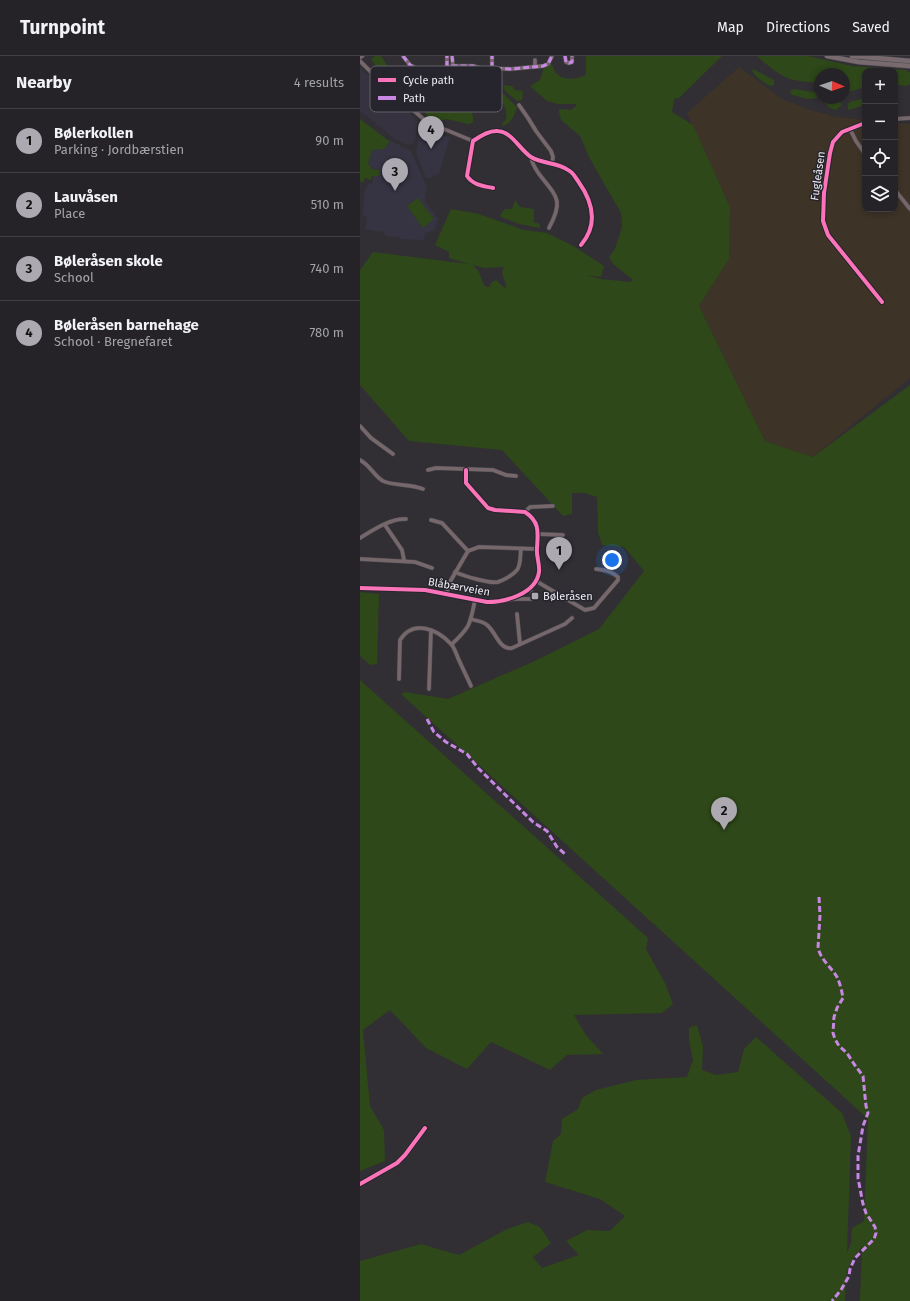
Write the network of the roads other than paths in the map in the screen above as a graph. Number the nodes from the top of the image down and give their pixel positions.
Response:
1 (403, 56) edge
2 (452, 56) edge
3 (552, 56) edge
4 (565, 56) edge
5 (572, 56) edge
6 (827, 56) edge
7 (852, 56) edge
8 (535, 60) dead end
9 (901, 60) edge
10 (360, 61) edge
11 (910, 61) edge
12 (412, 66) edge
13 (453, 66) edge
14 (535, 66) junction
15 (910, 66) edge
16 (502, 68) edge
17 (370, 71) edge
18 (519, 105) dead end
19 (415, 112) edge
20 (910, 118) edge
21 (898, 119) edge
22 (862, 124) edge
23 (850, 129) junction
24 (473, 141) junction
25 (862, 150) edge
26 (531, 157) junction
27 (552, 163) junction
28 (493, 188) dead end
29 (898, 194) edge
30 (910, 208) edge
31 (549, 228) dead end
32 (581, 245) dead end
33 (882, 302) dead end
34 (360, 426) edge
35 (393, 454) dead end
36 (360, 460) edge
37 (428, 470) dead end
38 (466, 470) junction
39 (516, 476) dead end
40 (423, 489) dead end
41 (553, 506) dead end
42 (525, 512) junction
43 (406, 519) dead end
44 (431, 520) dead end
45 (385, 525) junction
46 (538, 534) junction
47 (564, 535) dead end
48 (360, 538) edge
49 (521, 549) junction
50 (537, 549) junction
51 (468, 551) junction
52 (360, 559) edge
53 (404, 560) junction
54 (432, 568) dead end
55 (596, 569) dead end
56 (456, 572) junction
57 (536, 581) junction
58 (360, 588) edge
59 (529, 588) junction
60 (446, 594) junction
61 (512, 599) junction
62 (475, 600) junction
63 (517, 614) dead end
64 (572, 618) dead end
65 (471, 619) junction
66 (431, 630) junction
67 (452, 644) junction
68 (520, 644) junction
69 (399, 679) dead end
70 (471, 686) dead end
71 (429, 689) dead end
72 (425, 1128) dead end
73 (360, 1184) edge

1 - 12 street
2 - 13 street
3 - 14 street
4 - 5 street
6 - 9 main road
7 - 9 main road
8 - 14 street
9 - 11 main road
9 - 15 main road
10 - 17 street
14 - 16 street
18 - 27 street
19 - 24 street
20 - 21 street
22 - 23 street, Fugleåsen
23 - 25 street
23 - 33 street, Fugleåsen
24 - 26 street
24 - 28 street
26 - 27 street
26 - 31 street
27 - 32 street
29 - 30 street
34 - 35 street
36 - 40 street
37 - 38 street
38 - 39 street
38 - 42 street
41 - 42 street
42 - 46 street
43 - 45 street
44 - 51 street
45 - 48 street
45 - 53 street
46 - 47 street
46 - 50 street
49 - 50 street
49 - 51 street
49 - 56 street
50 - 57 street, Blåbærveien
51 - 56 street
52 - 53 street
53 - 54 street
55 - 57 street
56 - 60 street
57 - 59 street, Blåbærveien
58 - 60 street, Blåbærveien
59 - 61 street, Blåbærveien
59 - 61 street
60 - 62 street, Blåbærveien
61 - 62 street, Blåbærveien
62 - 65 street
63 - 68 street
64 - 68 street
65 - 67 street
65 - 68 street
66 - 67 street
66 - 69 street
66 - 71 street
67 - 70 street
72 - 73 street

